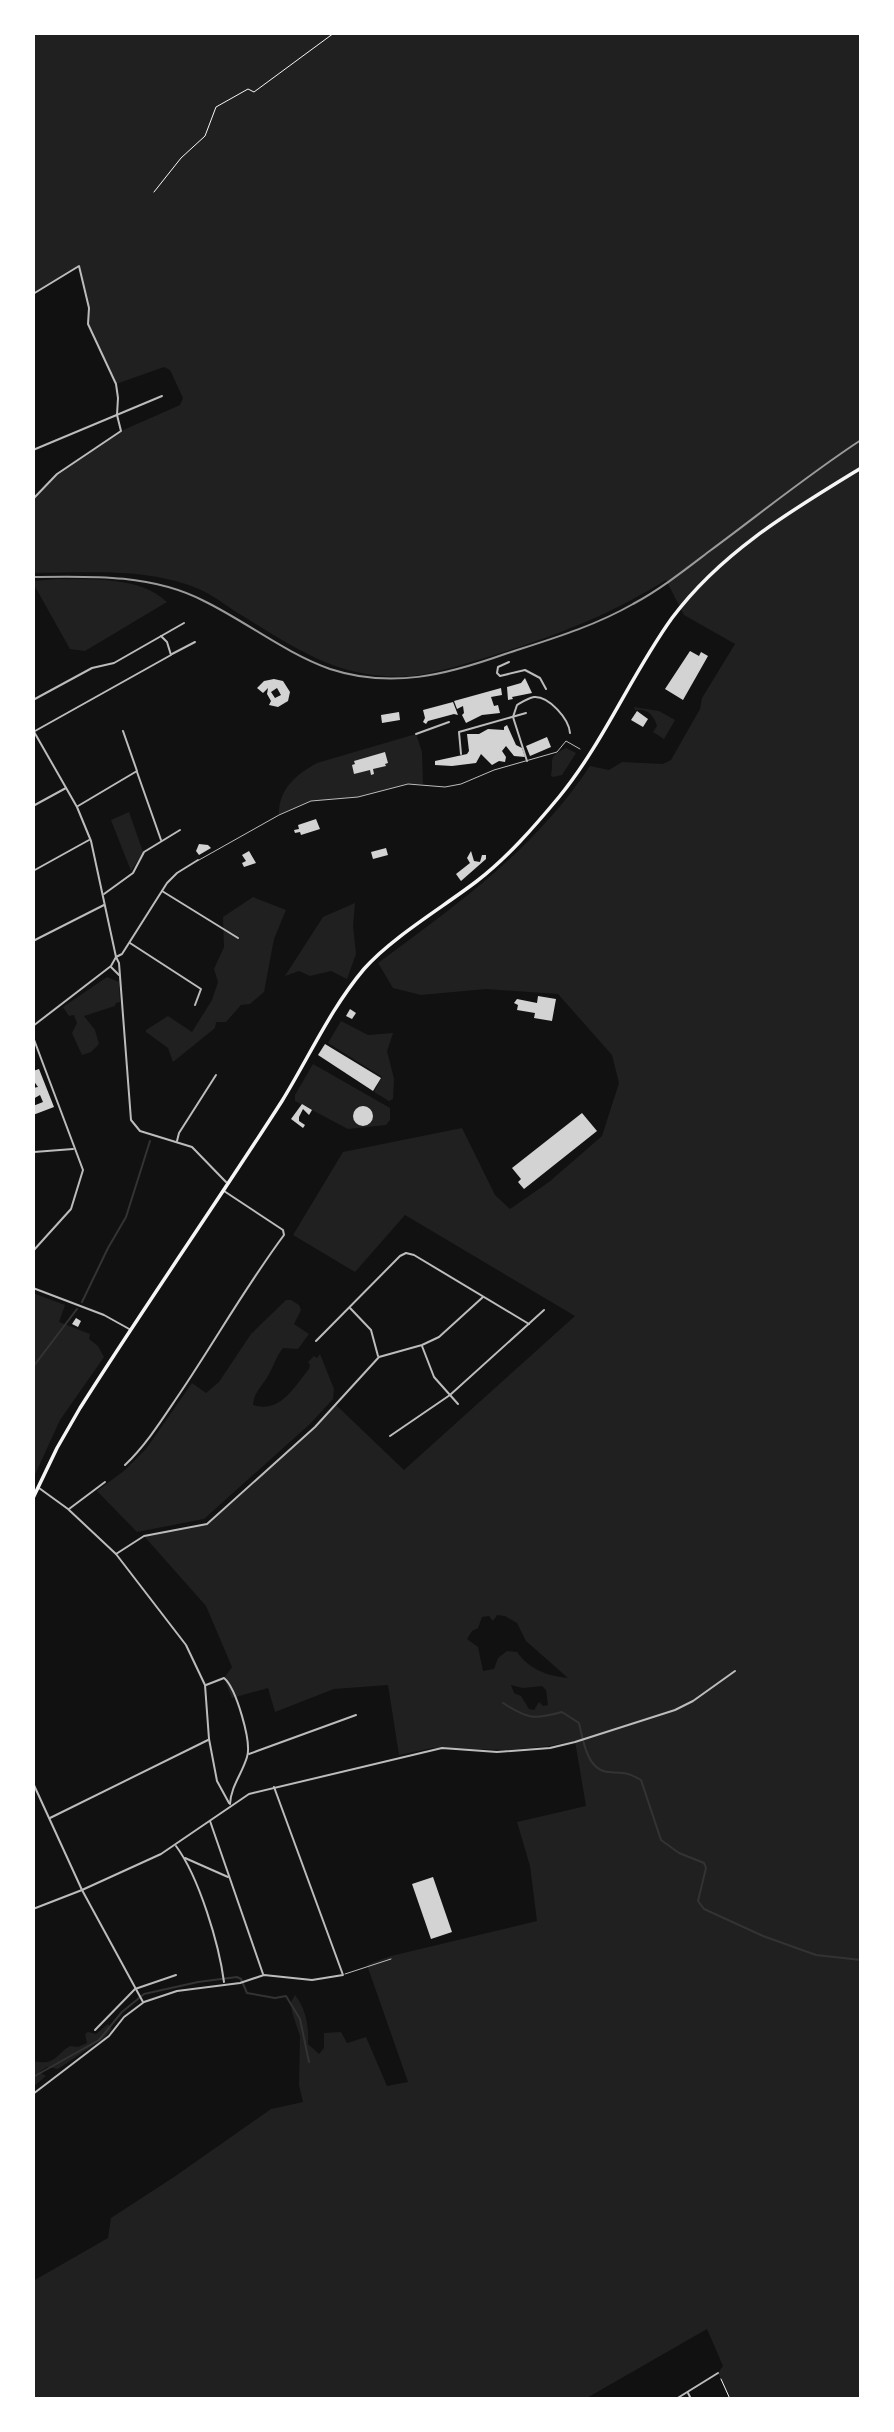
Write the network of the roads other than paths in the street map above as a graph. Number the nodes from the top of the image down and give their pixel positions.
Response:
1 (33, 295) edge
2 (162, 396) dead end
3 (117, 415) junction
4 (33, 450) edge
5 (861, 468) edge
6 (33, 499) edge
7 (184, 623) dead end
8 (161, 636) junction
9 (195, 642) dead end
10 (171, 654) junction
11 (509, 662) dead end
12 (547, 689) dead end
13 (33, 700) edge
14 (527, 713) dead end
15 (513, 717) junction
16 (449, 722) dead end
17 (34, 731) edge
18 (123, 731) dead end
19 (570, 733) dead end
20 (416, 734) dead end
21 (38, 738) junction
22 (33, 741) edge
23 (580, 749) dead end
24 (461, 754) dead end
25 (527, 761) junction
26 (137, 771) junction
27 (67, 788) junction
28 (33, 806) edge
29 (77, 807) junction
30 (180, 830) dead end
31 (90, 840) junction
32 (161, 841) junction
33 (198, 860) joint
34 (33, 871) edge
35 (161, 890) junction
36 (103, 895) junction
37 (105, 905) junction
38 (238, 938) dead end
39 (33, 941) edge
40 (130, 942) junction
41 (116, 957) junction
42 (111, 967) junction
43 (120, 975) junction
44 (195, 1005) dead end
45 (33, 1026) edge
46 (33, 1037) edge
47 (216, 1075) dead end
48 (177, 1142) junction
49 (74, 1149) junction
50 (34, 1152) edge
51 (227, 1183) junction
52 (222, 1190) junction
53 (33, 1251) edge
54 (33, 1288) edge
55 (482, 1297) junction
56 (349, 1307) junction
57 (544, 1310) dead end
58 (529, 1324) junction
59 (132, 1330) junction
60 (316, 1340) dead end
61 (422, 1345) junction
62 (379, 1357) junction
63 (450, 1395) junction
64 (458, 1404) dead end
65 (390, 1436) dead end
66 (125, 1465) dead end
67 (104, 1482) dead end
68 (38, 1488) junction
69 (33, 1498) edge
70 (68, 1509) junction
71 (116, 1553) junction
72 (735, 1671) dead end
73 (205, 1685) junction
74 (356, 1715) dead end
75 (209, 1739) junction
76 (248, 1754) junction
77 (33, 1783) edge
78 (273, 1786) junction
79 (230, 1805) junction
80 (50, 1818) junction
81 (209, 1820) junction
82 (176, 1845) junction
83 (184, 1857) junction
84 (230, 1878) junction
85 (82, 1890) junction
86 (33, 1909) edge
87 (391, 1959) dead end
88 (176, 1975) dead end
89 (264, 1975) junction
90 (343, 1975) junction
91 (224, 1983) junction
92 (135, 1989) junction
93 (144, 2003) junction
94 (96, 2030) dead end
95 (33, 2094) edge
96 (718, 2373) road end
97 (687, 2392) junction
98 (676, 2399) edge
99 (691, 2399) edge

1 - 3 street
2 - 3 street
3 - 4 street
3 - 6 street
5 - 51 main road
7 - 8 street
8 - 10 street
8 - 13 street
9 - 10 street
10 - 17 street
11 - 12 street
14 - 15 street
15 - 19 street
15 - 24 street
15 - 25 street
16 - 20 street
17 - 21 street
18 - 26 street
21 - 22 street
21 - 27 street
23 - 25 lane
25 - 33 lane
26 - 29 street
26 - 32 street
27 - 28 street
27 - 29 street
29 - 31 street
30 - 32 street
31 - 34 street
31 - 36 street
32 - 36 street
33 - 35 street
35 - 38 street
35 - 40 street
36 - 37 street
37 - 39 street
37 - 41 street
40 - 41 street
40 - 44 street
41 - 42 street
41 - 43 street
42 - 43 street
42 - 45 street
43 - 48 street
46 - 49 street
47 - 48 street
48 - 51 street
49 - 50 street
49 - 53 street
51 - 52 main road
52 - 59 main road
52 - 66 street
54 - 59 street
55 - 56 street
55 - 58 street
55 - 61 street
56 - 60 street
56 - 62 street
57 - 58 street
58 - 63 street
59 - 68 main road
61 - 62 street
61 - 63 street
62 - 71 street
63 - 64 street
63 - 65 street
67 - 70 street
68 - 69 main road
68 - 70 street
70 - 71 street
71 - 73 street
72 - 78 street
73 - 75 street
73 - 76 street
74 - 76 street
75 - 79 street
75 - 80 street
76 - 79 street
77 - 80 street
78 - 79 street
78 - 90 street
79 - 81 street
80 - 85 street
81 - 82 street
81 - 84 street
82 - 83 street
82 - 85 street
83 - 84 street
83 - 91 street
84 - 89 street
85 - 86 street
85 - 92 street
87 - 90 lane
88 - 92 street
89 - 90 street
89 - 91 street
91 - 93 street
92 - 93 street
92 - 94 street
93 - 95 street
96 - 97 street
97 - 98 street
97 - 99 street

